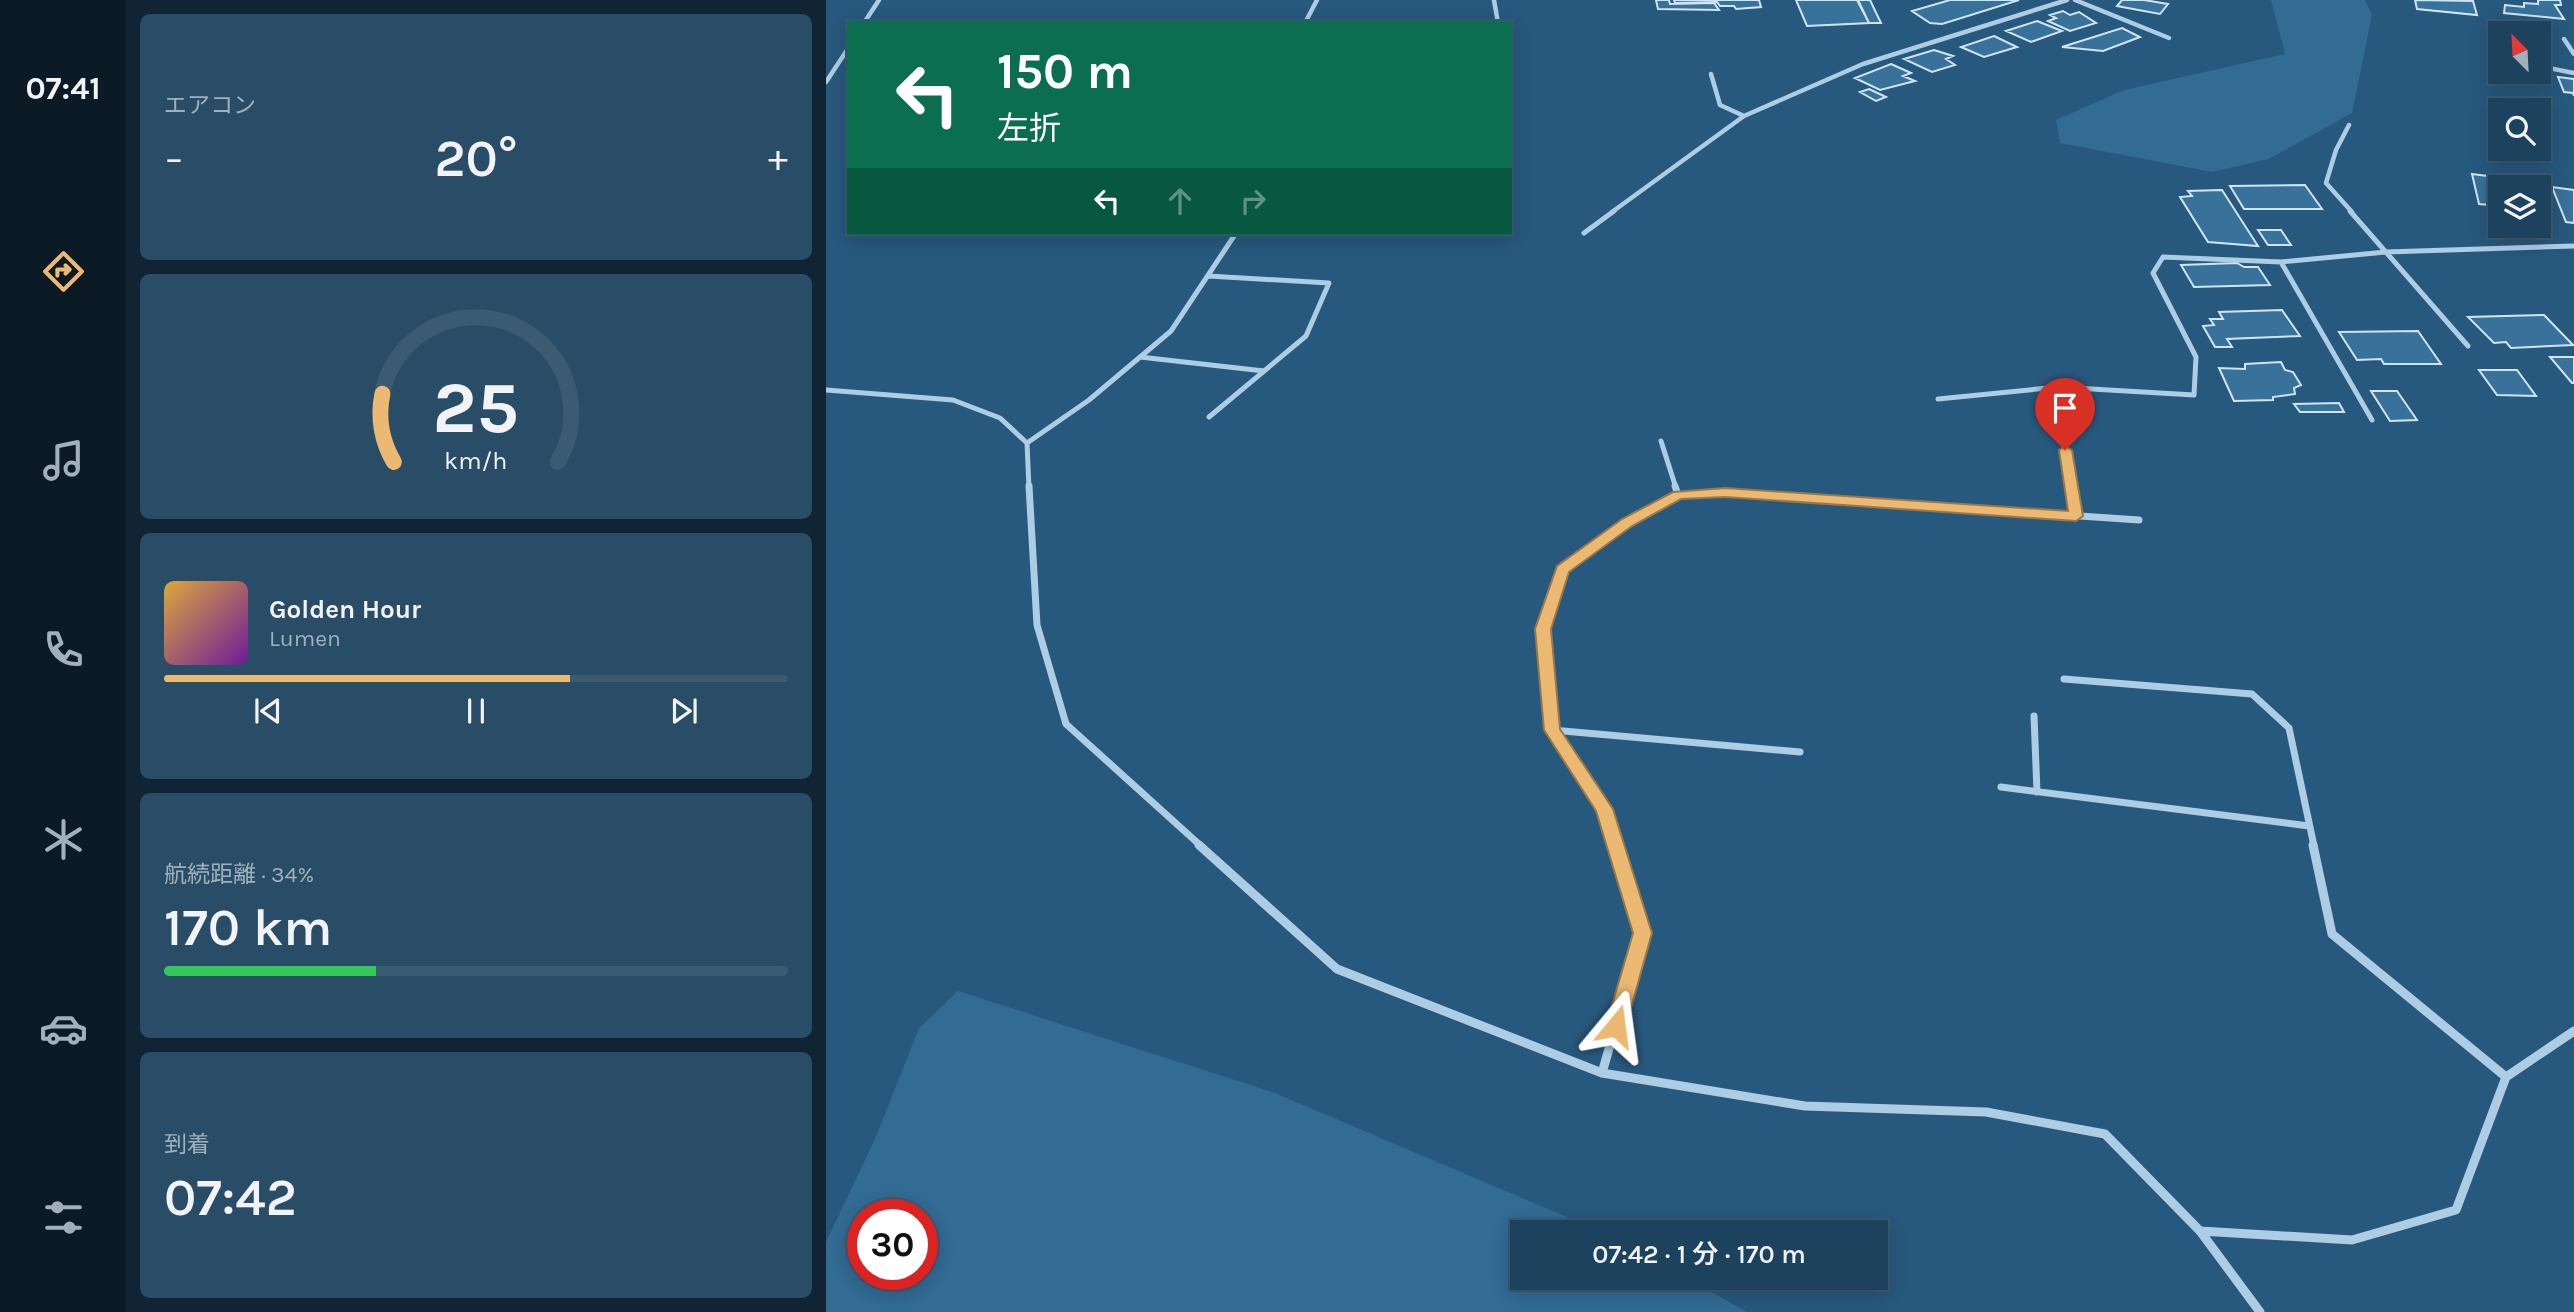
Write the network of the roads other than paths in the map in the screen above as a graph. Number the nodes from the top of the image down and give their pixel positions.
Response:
1 (879, 0) edge
2 (1317, 0) edge
3 (1494, 0) edge
4 (2067, 0) edge
5 (2075, 0) edge
6 (865, 21) edge
7 (1306, 21) edge
8 (1498, 21) edge
9 (2169, 38) dead end
10 (2564, 39) dead end
11 (847, 50) edge
12 (2574, 54) edge
13 (2552, 69) edge
14 (2574, 73) edge
15 (1712, 74) dead end
16 (826, 82) edge
17 (1744, 116) junction
18 (2349, 125) dead end
19 (1584, 233) dead end
20 (1235, 235) edge
21 (2574, 246) edge
22 (2386, 252) junction
23 (2281, 261) junction
24 (1208, 276) junction
25 (2468, 346) dead end
26 (1140, 357) junction
27 (1264, 371) junction
28 (826, 390) edge
29 (1938, 398) dead end
30 (1209, 418) dead end
31 (2372, 420) dead end
32 (1661, 441) dead end
33 (1027, 443) junction
34 (2065, 450) dead end
35 (1678, 495) junction
36 (2076, 516) junction
37 (2139, 520) dead end
38 (2064, 678) dead end
39 (2034, 716) dead end
40 (1552, 730) junction
41 (1800, 752) dead end
42 (2001, 788) dead end
43 (2037, 792) junction
44 (2309, 826) junction
45 (2574, 1031) edge
46 (1602, 1073) junction
47 (2506, 1077) junction
48 (2200, 1231) junction
49 (2260, 1312) edge

1 - 6 street
2 - 7 street
3 - 8 street
4 - 17 street
5 - 9 street
10 - 12 street
11 - 16 street
13 - 14 street
15 - 17 street
17 - 19 street
18 - 22 street
20 - 24 street
21 - 22 street
22 - 23 street
22 - 25 street
23 - 29 street
23 - 31 street
24 - 26 street
24 - 27 street
26 - 27 street
26 - 33 street
27 - 30 street
28 - 33 street
32 - 35 street
33 - 46 street
34 - 36 street
35 - 36 street
35 - 40 street
36 - 37 street
38 - 44 street
39 - 43 street
40 - 41 street
40 - 46 street
42 - 43 street
43 - 44 street
44 - 47 street
45 - 47 street
46 - 48 street
47 - 48 street
48 - 49 street

